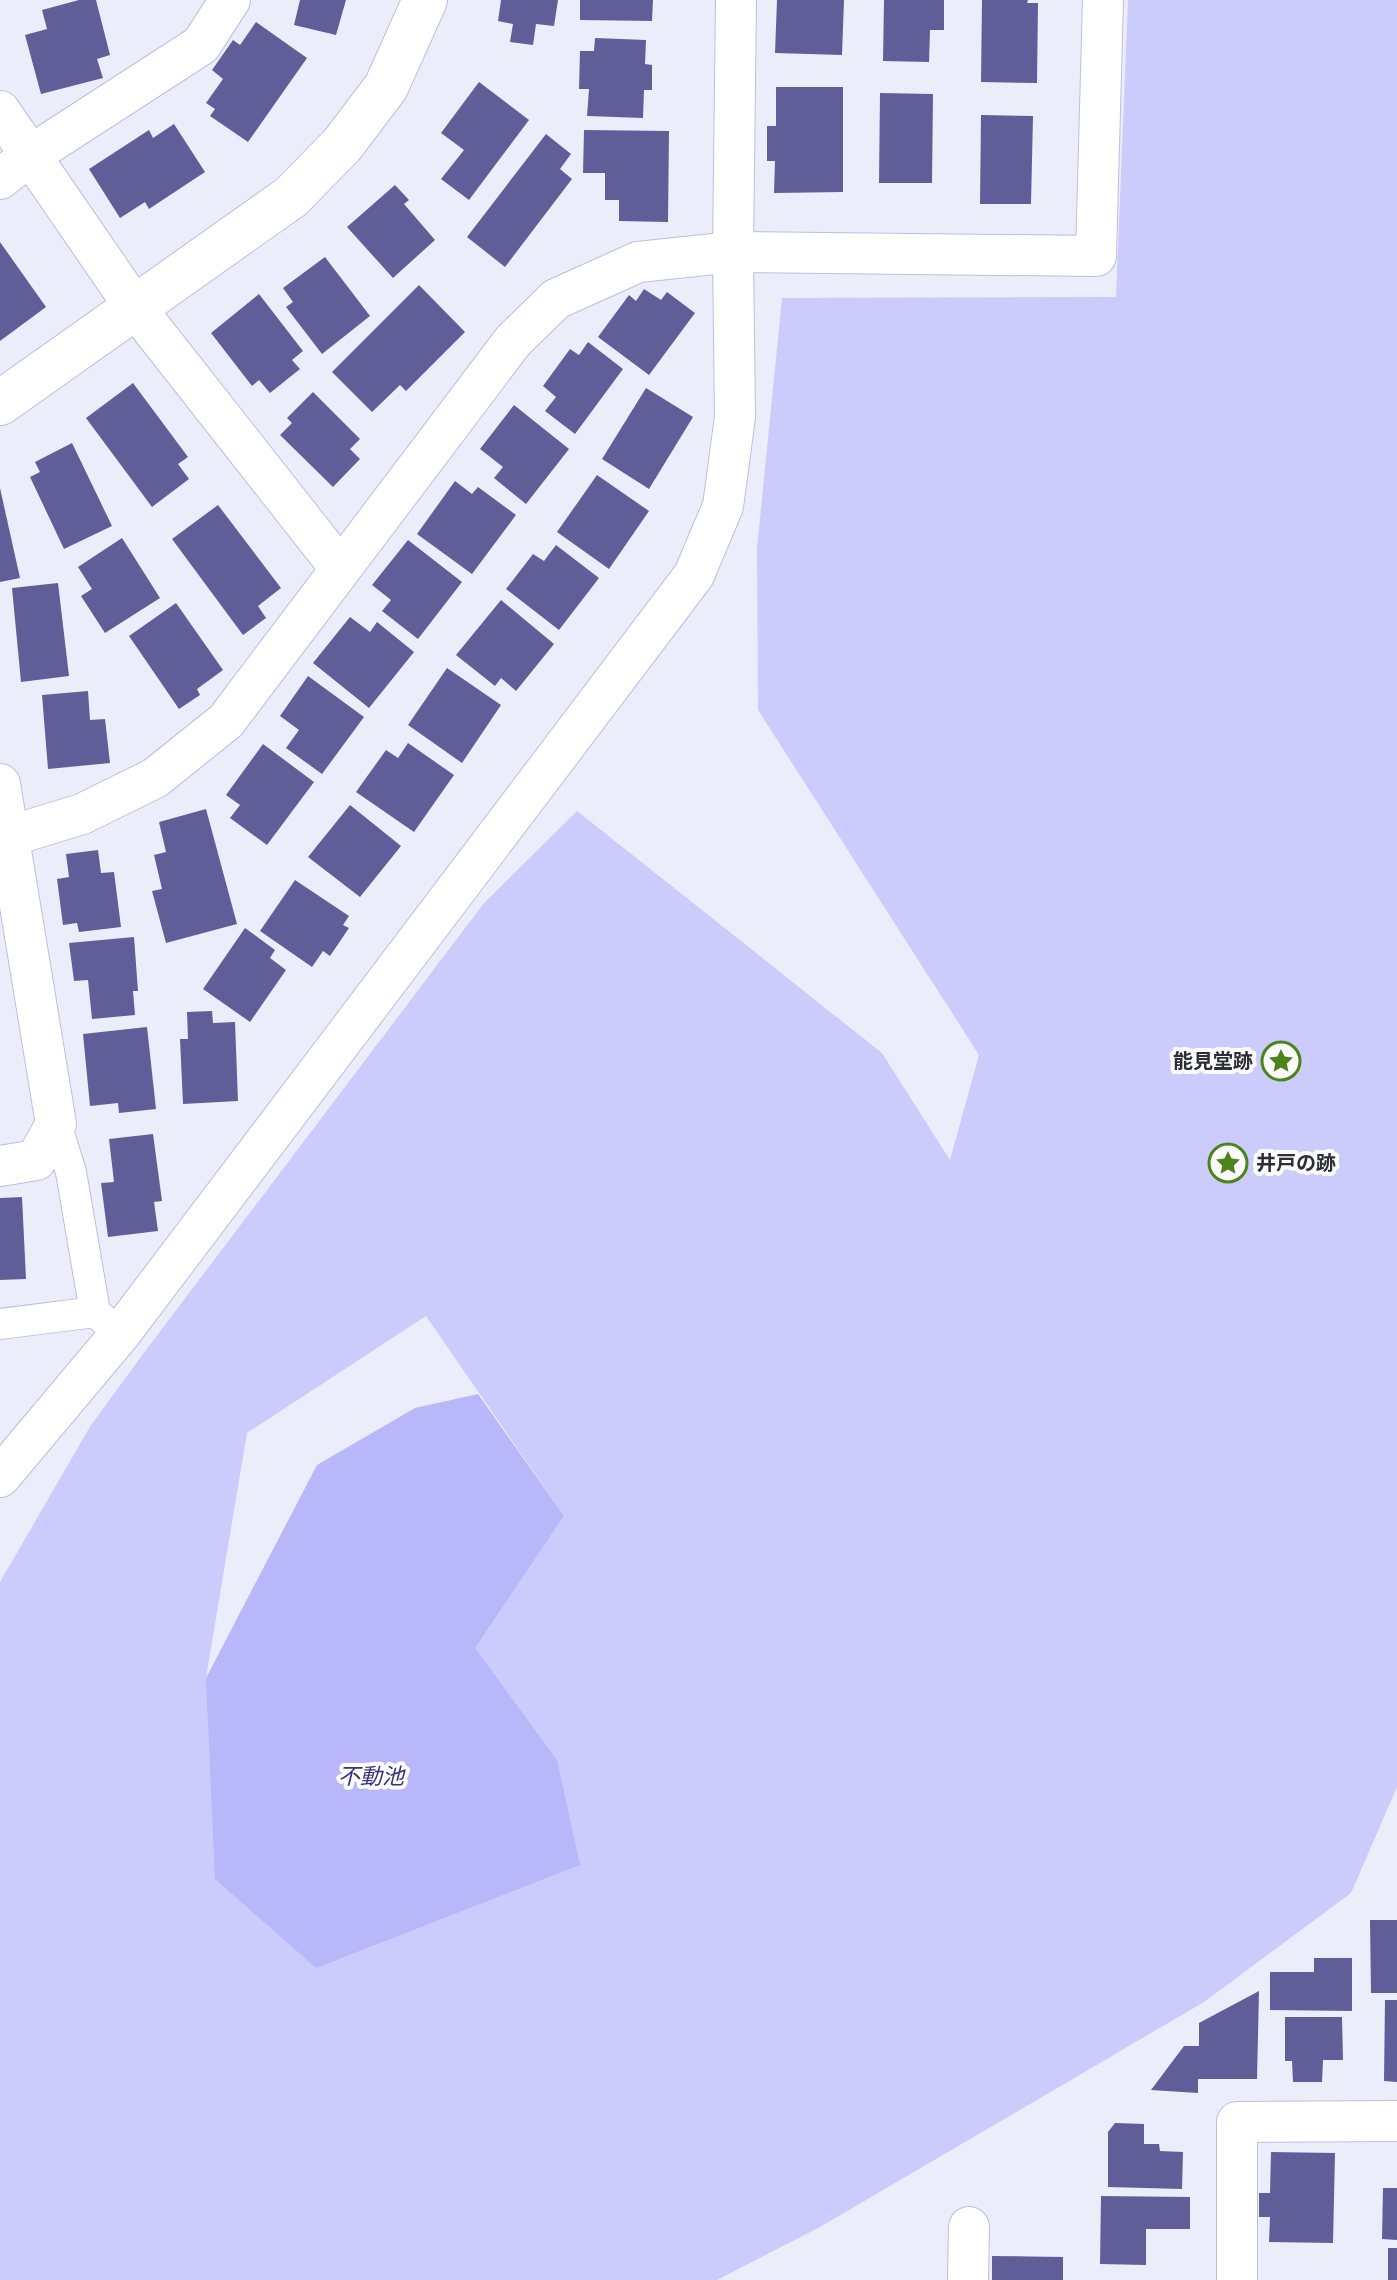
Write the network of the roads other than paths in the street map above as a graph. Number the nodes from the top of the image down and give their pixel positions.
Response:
1 (230, 0) edge
2 (425, 0) edge
3 (736, 0) edge
4 (1103, 0) edge
5 (0, 111) edge
6 (31, 155) junction
7 (0, 179) edge
8 (733, 252) junction
9 (134, 306) junction
10 (0, 403) edge
11 (340, 568) junction
12 (0, 784) edge
13 (10, 836) junction
14 (56, 1124) junction
15 (0, 1166) edge
16 (108, 1323) junction
17 (0, 1324) edge
18 (0, 1477) edge
19 (1397, 2121) edge
20 (969, 2227) dead end
21 (968, 2280) edge
22 (1237, 2280) edge

1 - 6 street
2 - 9 street
3 - 8 street
4 - 8 street
5 - 6 street
6 - 7 street
6 - 9 street
8 - 11 street
8 - 16 street
9 - 10 street
9 - 11 street
11 - 13 street
12 - 13 street
13 - 14 street
14 - 15 street
14 - 16 street
16 - 17 street
16 - 18 street
19 - 22 street
20 - 21 street

